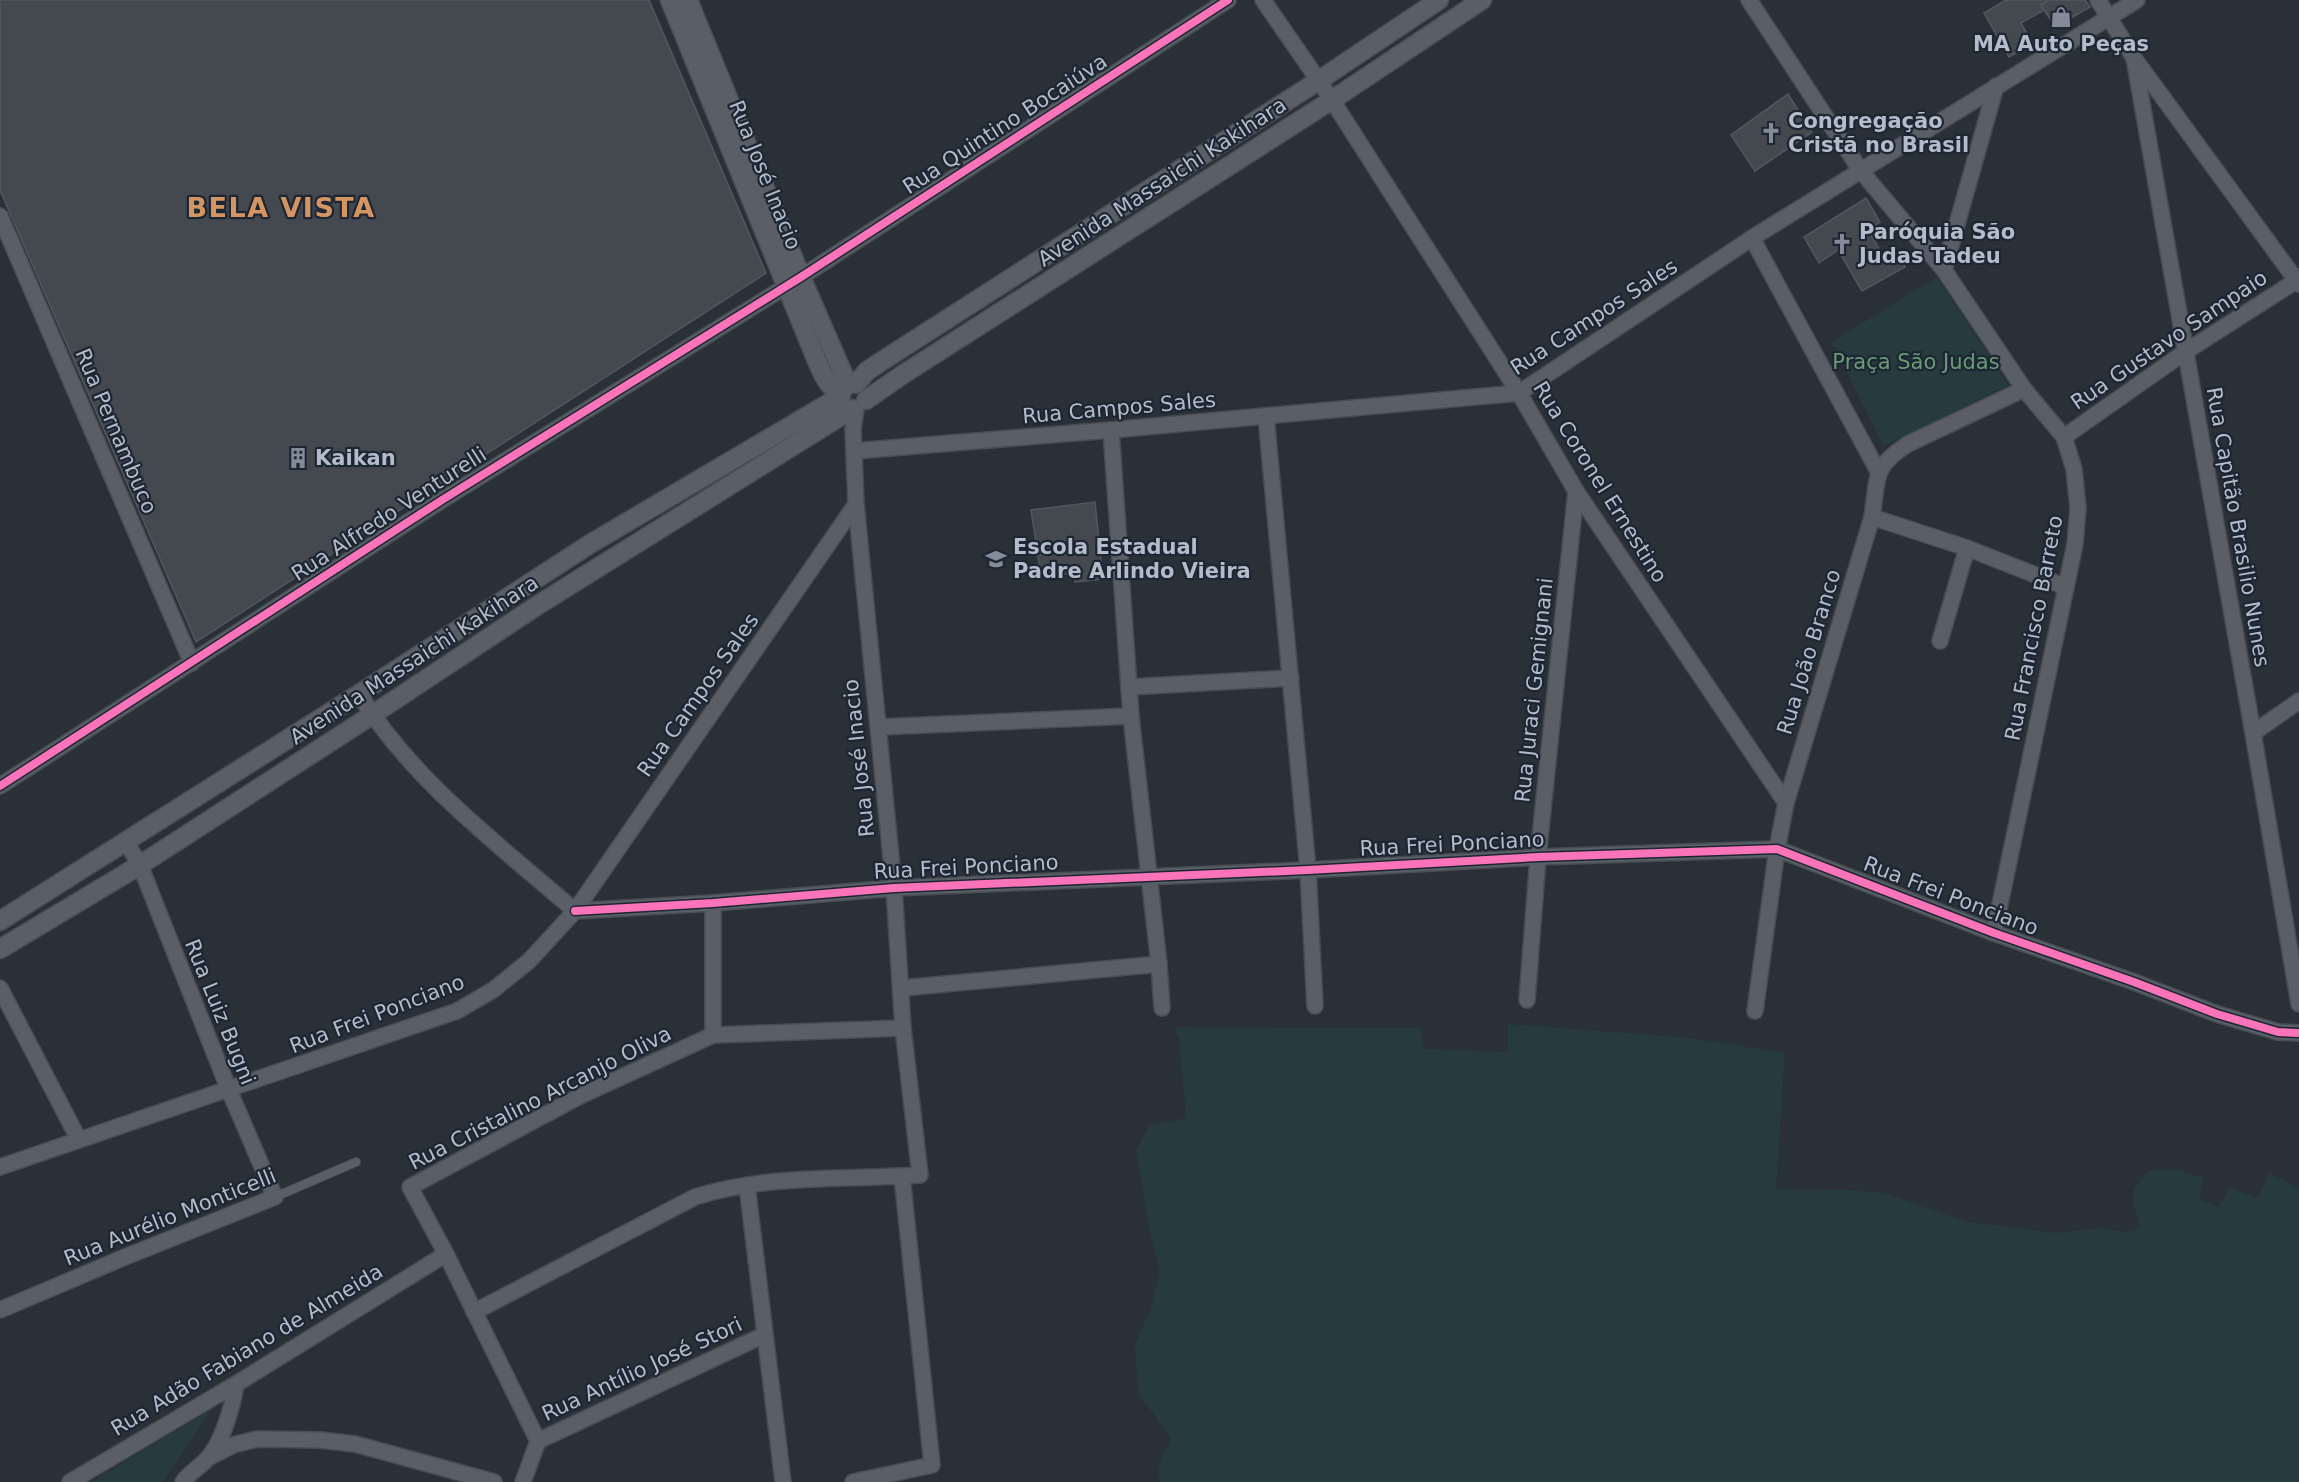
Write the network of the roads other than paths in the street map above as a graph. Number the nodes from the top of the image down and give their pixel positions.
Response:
1 (670, 0) edge
2 (688, 0) edge
3 (1228, 0) edge
4 (1263, 0) edge
5 (1439, 0) edge
6 (1482, 0) edge
7 (1749, 0) edge
8 (2098, 0) edge
9 (2137, 0) edge
10 (2109, 17) junction
11 (2134, 58) junction
12 (1318, 81) junction
13 (1996, 86) junction
14 (1332, 100) junction
15 (1862, 171) junction
16 (0, 216) edge
17 (1752, 238) junction
18 (1944, 270) junction
19 (2298, 281) edge
20 (794, 282) junction
21 (2185, 352) junction
22 (2025, 389) junction
23 (1520, 393) junction
24 (852, 396) junction
25 (1266, 416) junction
26 (1111, 430) junction
27 (2064, 437) junction
28 (854, 451) junction
29 (1878, 471) junction
30 (1576, 491) junction
31 (856, 504) junction
32 (1872, 517) junction
33 (1967, 548) junction
34 (2066, 587) junction
35 (1940, 641) dead end
36 (192, 663) junction
37 (1291, 678) junction
38 (1129, 687) junction
39 (359, 694) junction
40 (2299, 701) edge
41 (372, 715) junction
42 (1131, 716) junction
43 (879, 727) junction
44 (2253, 733) junction
45 (0, 786) edge
46 (1786, 803) junction
47 (126, 842) junction
48 (1777, 849) junction
49 (1538, 857) junction
50 (140, 865) junction
51 (1308, 870) junction
52 (1148, 876) junction
53 (894, 888) junction
54 (713, 903) junction
55 (575, 910) junction
56 (0, 921) edge
57 (1994, 933) junction
58 (0, 950) edge
59 (1159, 964) junction
60 (0, 988) edge
61 (902, 988) junction
62 (1527, 1000) dead end
63 (2299, 1004) edge
64 (1315, 1006) dead end
65 (1162, 1008) dead end
66 (1755, 1011) dead end
67 (903, 1028) junction
68 (2299, 1034) edge
69 (713, 1035) junction
70 (229, 1090) junction
71 (79, 1140) junction
72 (357, 1162) dead end
73 (0, 1167) edge
74 (902, 1176) junction
75 (747, 1185) junction
76 (275, 1197) junction
77 (446, 1254) junction
78 (0, 1310) edge
79 (474, 1312) junction
80 (764, 1335) junction
81 (236, 1384) junction
82 (538, 1441) junction
83 (208, 1458) junction
84 (70, 1482) edge
85 (183, 1482) edge
86 (494, 1482) edge
87 (523, 1482) edge
88 (783, 1482) edge
89 (853, 1482) edge

1 - 20 street, Rua José Inacio
2 - 20 street, Rua José Inacio
3 - 20 street, Rua Quintino Bocaiúva
4 - 12 street, Rua Coronel Ernestino
5 - 12 street, Avenida Massaichi Kakihara
6 - 14 street, Avenida Massaichi Kakihara
7 - 15 street, Rua Francisco Barreto
8 - 10 street
9 - 10 street, Rua Campos Sales
10 - 11 street
10 - 13 street, Rua Campos Sales
11 - 19 street
11 - 21 street, Rua Capitão Brasilio Nunes
12 - 14 street, Rua Coronel Ernestino
12 - 24 street, Avenida Massaichi Kakihara
13 - 15 street, Rua Campos Sales
13 - 18 street
14 - 23 street, Rua Coronel Ernestino
14 - 24 street, Avenida Massaichi Kakihara
15 - 17 street, Rua Campos Sales
15 - 18 street, Rua Francisco Barreto
16 - 36 street, Rua Pernambuco
17 - 23 street, Rua Campos Sales
17 - 29 street
18 - 22 street, Rua Francisco Barreto
19 - 21 street, Rua Gustavo Sampaio
20 - 24 street, Rua José Inacio
20 - 36 street, Rua Alfredo Venturelli
21 - 27 street, Rua Gustavo Sampaio
21 - 44 street, Rua Capitão Brasilio Nunes
22 - 27 street, Rua Francisco Barreto
22 - 29 street
23 - 25 street, Rua Campos Sales
23 - 30 street, Rua Coronel Ernestino
24 - 28 street, Rua José Inacio
24 - 39 street, Avenida Massaichi Kakihara
24 - 41 street, Avenida Massaichi Kakihara
25 - 26 street, Rua Campos Sales
25 - 37 street
26 - 28 street, Rua Campos Sales
26 - 38 street
27 - 34 street, Rua Francisco Barreto
28 - 31 street, Rua José Inacio
29 - 32 street, Rua João Branco
30 - 46 street, Rua Coronel Ernestino
30 - 49 street, Rua Juraci Gemignani
31 - 43 street, Rua José Inacio
31 - 55 street, Rua Campos Sales
32 - 33 street
32 - 46 street, Rua João Branco
33 - 34 street
33 - 35 street
34 - 57 street, Rua Francisco Barreto
36 - 45 street, Rua Alfredo Venturelli
37 - 38 street
37 - 51 street
38 - 42 street
39 - 41 street
39 - 47 street, Avenida Massaichi Kakihara
40 - 44 street
41 - 50 street, Avenida Massaichi Kakihara
41 - 55 street
42 - 43 street
42 - 52 street
43 - 53 street, Rua José Inacio
44 - 63 street, Rua Capitão Brasilio Nunes
46 - 48 street, Rua João Branco
47 - 50 street, Rua Luiz Bugni
47 - 56 street, Avenida Massaichi Kakihara
48 - 49 street, Rua Frei Ponciano
48 - 57 street, Rua Frei Ponciano
48 - 66 street, Rua João Branco
49 - 51 street, Rua Frei Ponciano
49 - 62 street, Rua Juraci Gemignani
50 - 58 street, Avenida Massaichi Kakihara
50 - 70 street, Rua Luiz Bugni
51 - 52 street, Rua Frei Ponciano
51 - 64 street
52 - 53 street, Rua Frei Ponciano
52 - 59 street
53 - 54 street, Rua Frei Ponciano
53 - 61 street, Rua José Inacio
54 - 55 street, Rua Frei Ponciano
54 - 69 street
55 - 70 street, Rua Frei Ponciano
57 - 68 street, Rua Frei Ponciano
59 - 61 street
59 - 65 street
60 - 71 street
61 - 67 street, Rua José Inacio
67 - 69 street, Rua Cristalino Arcanjo Oliva
67 - 74 street, Rua José Inacio
69 - 77 street, Rua Cristalino Arcanjo Oliva
70 - 71 street, Rua Frei Ponciano
70 - 76 street, Rua Luiz Bugni
71 - 73 street, Rua Frei Ponciano
72 - 76 lane, Rua Aurélio Monticelli
74 - 75 street
74 - 89 street
75 - 79 street
75 - 80 street
76 - 78 street, Rua Aurélio Monticelli
77 - 79 street
77 - 81 street, Rua Adão Fabiano de Almeida
79 - 82 street
80 - 82 street, Rua Antílio José Stori
80 - 88 street
81 - 83 street
81 - 84 street, Rua Adão Fabiano de Almeida
82 - 87 street
83 - 85 street
83 - 86 street

